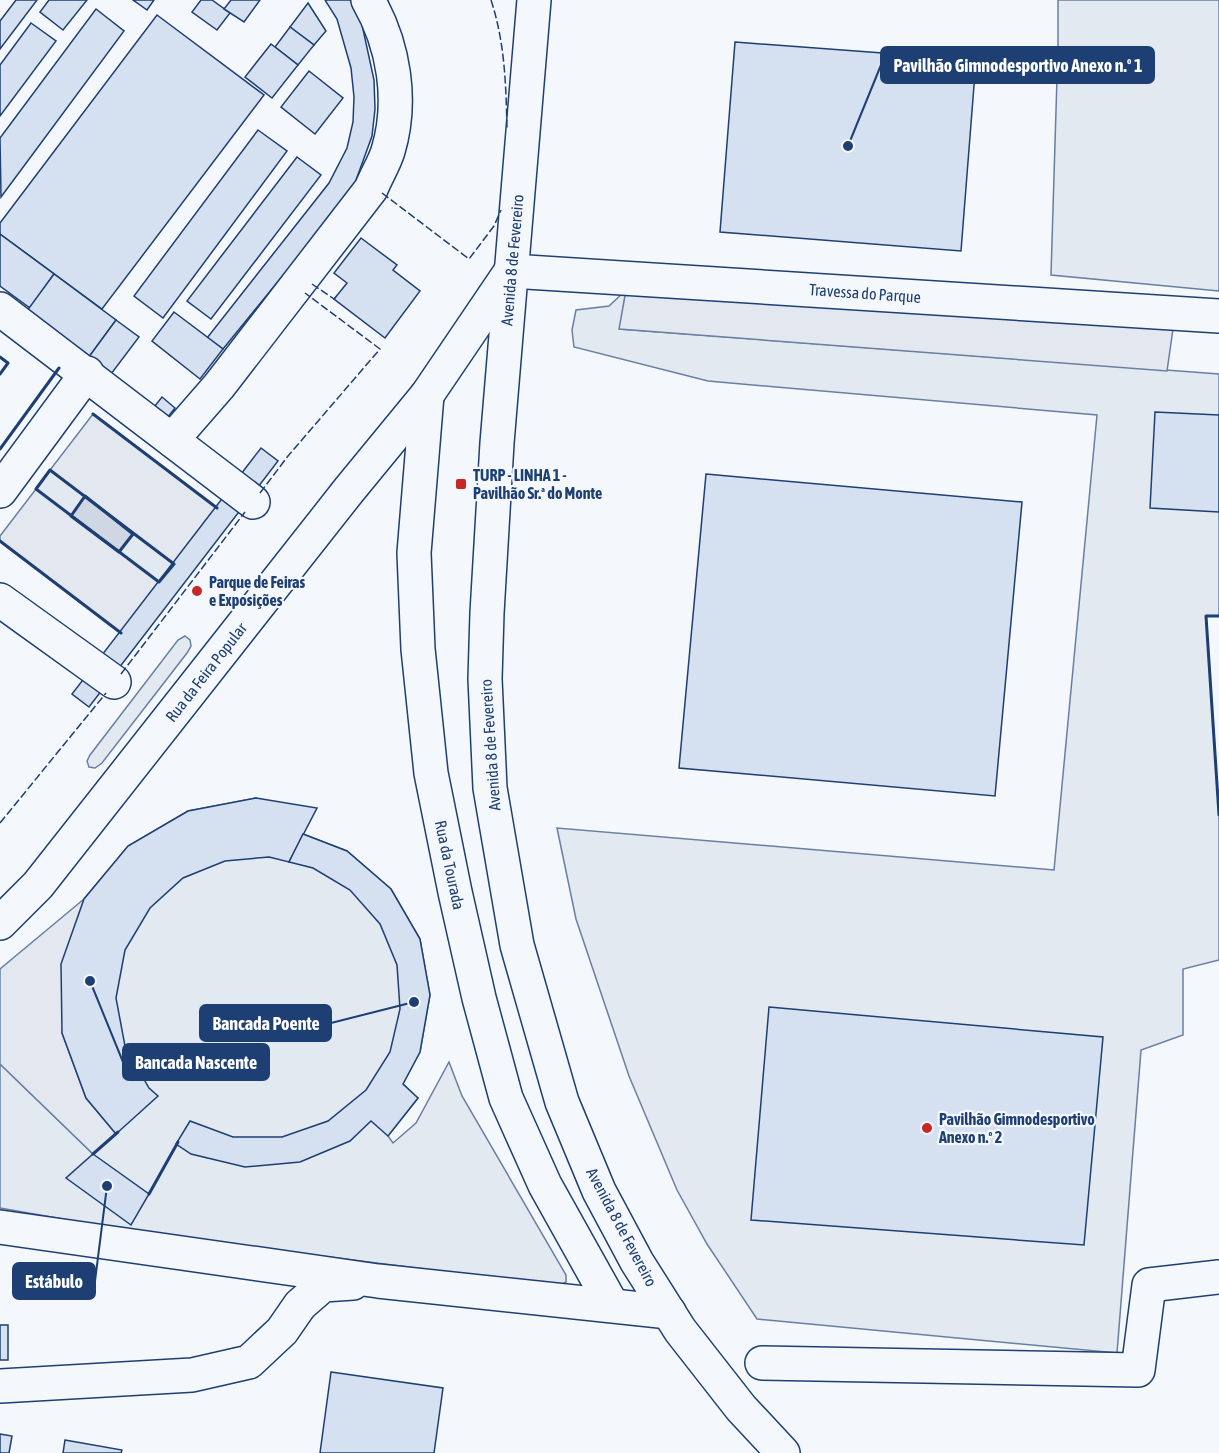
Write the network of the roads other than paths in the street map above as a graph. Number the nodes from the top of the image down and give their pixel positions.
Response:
1 (368, 0) edge
2 (534, 0) edge
3 (511, 271) junction
4 (0, 309) edge
5 (1219, 316) edge
6 (87, 374) junction
7 (427, 395) junction
8 (172, 440) junction
9 (0, 491) edge
10 (253, 502) dead end
11 (0, 600) edge
12 (114, 682) dead end
13 (0, 923) edge
14 (0, 1227) edge
15 (1219, 1277) edge
16 (378, 1281) junction
17 (612, 1305) junction
18 (669, 1312) junction
19 (762, 1363) dead end
20 (0, 1386) edge
21 (783, 1453) edge

1 - 8 street
2 - 3 street, Avenida 8 de Fevereiro
3 - 5 street, Travessa do Parque
3 - 7 street, Rua da Feira Popular
3 - 18 street, Avenida 8 de Fevereiro
4 - 6 street
6 - 8 street
6 - 9 street
7 - 13 street, Rua da Feira Popular
7 - 17 street, Rua da Tourada
8 - 10 street
11 - 12 street
14 - 16 street
15 - 19 street
16 - 17 street
16 - 20 street
17 - 18 street
18 - 21 street, Avenida 8 de Fevereiro

